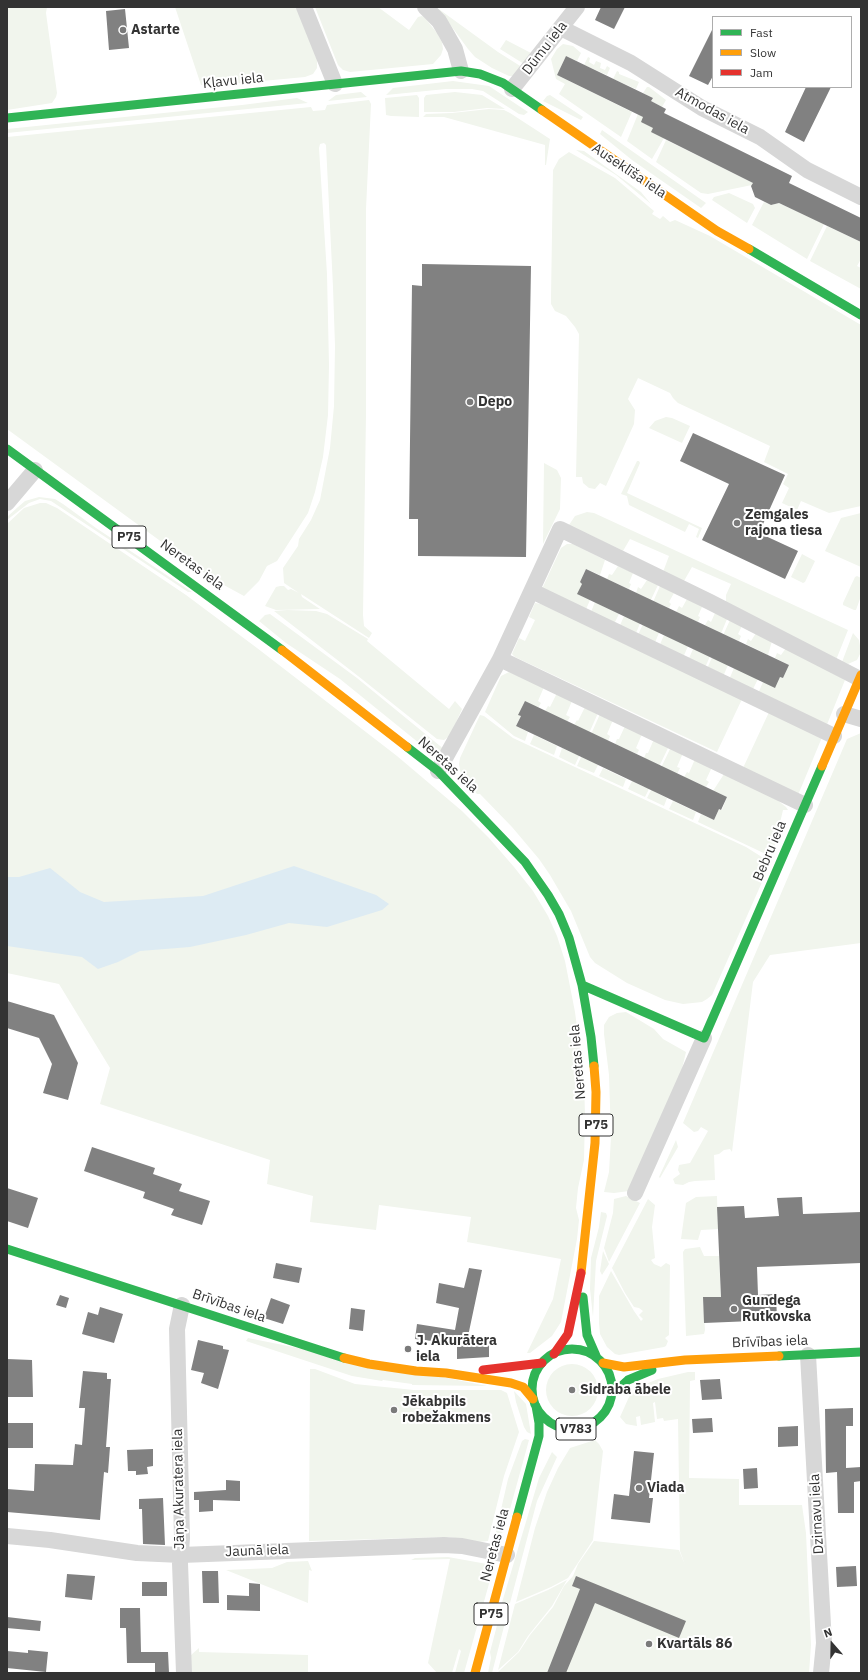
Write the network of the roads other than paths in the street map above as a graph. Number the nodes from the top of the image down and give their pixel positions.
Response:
1 (304, 7) edge
2 (425, 7) edge
3 (577, 7) edge
4 (561, 28) junction
5 (461, 71) junction
6 (335, 84) junction
7 (512, 89) junction
8 (7, 118) edge
9 (861, 197) edge
10 (861, 315) edge
11 (7, 449) edge
12 (35, 470) junction
13 (7, 503) edge
14 (532, 591) junction
15 (500, 659) junction
16 (860, 677) edge
17 (844, 714) junction
18 (861, 719) edge
19 (834, 736) junction
20 (438, 771) junction
21 (805, 805) junction
22 (582, 985) junction
23 (704, 1038) junction
24 (634, 1193) dead end
25 (7, 1249) edge
26 (583, 1266) junction
27 (182, 1305) junction
28 (861, 1352) edge
29 (554, 1354) junction
30 (808, 1355) junction
31 (600, 1360) junction
32 (679, 1361) junction
33 (542, 1363) junction
34 (446, 1373) junction
35 (612, 1391) junction
36 (535, 1403) junction
37 (580, 1429) junction
38 (563, 1436) dead end
39 (540, 1464) dead end
40 (524, 1494) junction
41 (7, 1536) edge
42 (181, 1555) junction
43 (507, 1555) junction
44 (184, 1673) edge
45 (475, 1673) edge
46 (821, 1673) edge

1 - 6 street
2 - 5 street
3 - 4 street, Dūmu iela
4 - 7 street, Dūmu iela
4 - 9 street, Atmodas iela
5 - 6 main road, Kļavu iela
5 - 7 main road, Auseklīša iela
6 - 8 main road, Kļavu iela
7 - 10 main road, Auseklīša iela
11 - 12 main road, Neretas iela / P75
12 - 13 street
12 - 20 main road, Neretas iela / P75
14 - 15 street
14 - 16 street
14 - 19 street
15 - 20 street
15 - 21 street
16 - 17 main road, Bebru iela
17 - 18 street
17 - 19 main road, Bebru iela
19 - 21 main road, Bebru iela
20 - 22 main road, Neretas iela / P75
21 - 23 main road, Bebru iela
22 - 23 main road
22 - 26 main road, Neretas iela / P75
23 - 24 street
25 - 27 main road, Brīvības iela
26 - 29 main road, P75
26 - 31 main road
27 - 34 main road, Brīvības iela
27 - 42 street, Jāņa Akuratera iela
28 - 30 main road, Brīvības iela
29 - 31 main road
29 - 33 main road
30 - 32 main road, Brīvības iela
30 - 46 street, Dzirnavu iela
31 - 32 main road
31 - 35 main road, V783
32 - 35 main road
33 - 34 main road
33 - 36 main road
34 - 36 main road
35 - 37 main road, V783
36 - 37 main road, V783
36 - 40 main road, P75
37 - 38 main road
39 - 40 main road
40 - 43 main road, Neretas iela / P75
41 - 42 street, Jaunā iela
42 - 43 street, Jaunā iela
42 - 44 street, Jāņa Akuratera iela
43 - 45 main road, Neretas iela / P75

